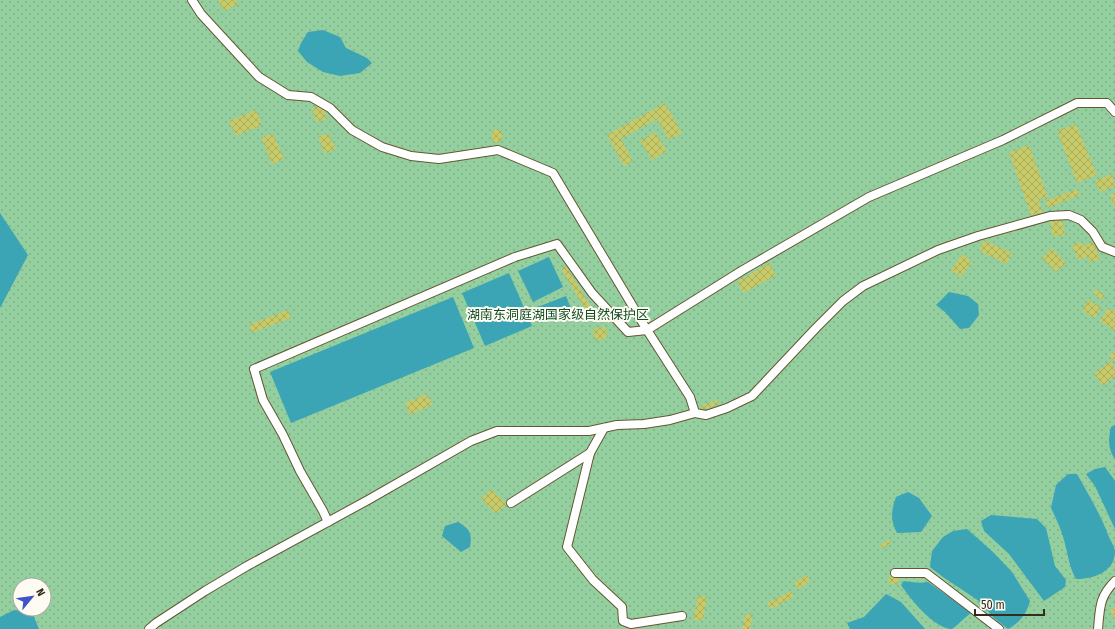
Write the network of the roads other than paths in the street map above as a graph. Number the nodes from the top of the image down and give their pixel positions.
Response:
1 (192, 0) edge
2 (1115, 112) edge
3 (1115, 252) edge
4 (647, 330) junction
5 (695, 413) junction
6 (604, 428) junction
7 (590, 453) junction
8 (511, 503) dead end
9 (328, 522) junction
10 (895, 573) dead end
11 (1115, 581) edge
12 (682, 616) dead end
13 (149, 629) edge
14 (999, 629) edge
15 (1098, 629) edge

1 - 4 street
2 - 4 street
3 - 5 street
4 - 5 street
4 - 9 street
5 - 6 street
6 - 7 street
6 - 9 street
7 - 8 street
7 - 12 street
9 - 13 street
10 - 14 street
11 - 15 street

